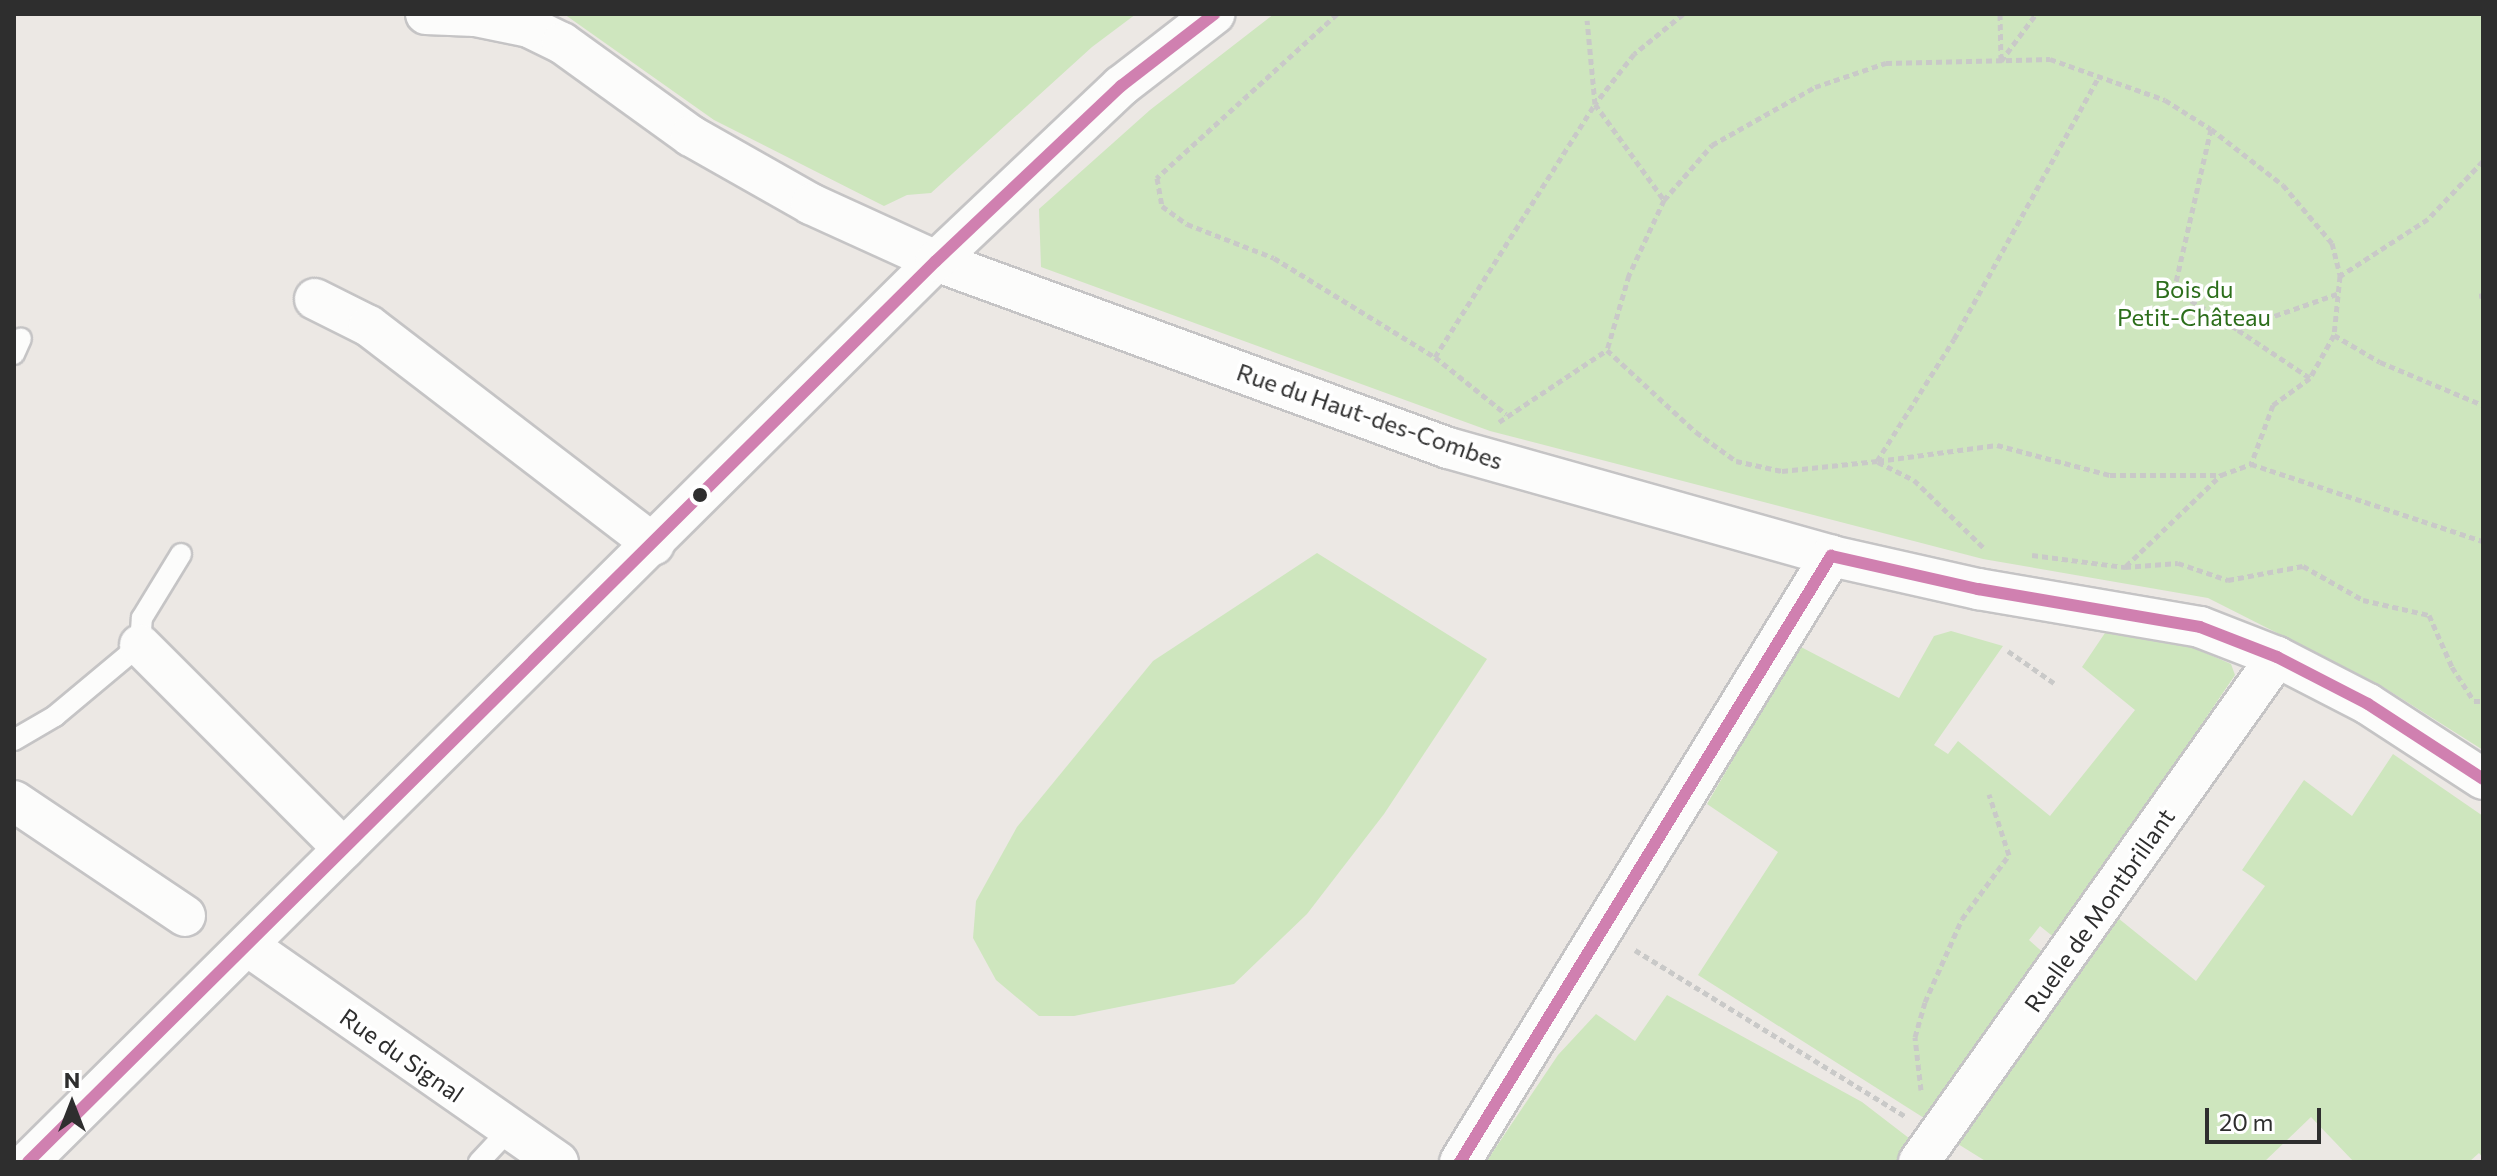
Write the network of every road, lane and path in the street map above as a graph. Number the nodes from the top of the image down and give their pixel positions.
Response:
1 (426, 14) edge
2 (1214, 14) edge
3 (1337, 14) edge
4 (1683, 14) edge
5 (2000, 14) edge
6 (2036, 14) edge
7 (1587, 20) dead end
8 (2001, 61) junction
9 (2100, 75) junction
10 (1595, 104) junction
11 (2211, 129) junction
12 (2483, 161) edge
13 (1664, 200) junction
14 (936, 261) junction
15 (2340, 276) junction
16 (2337, 294) junction
17 (315, 299) dead end
18 (2237, 329) junction
19 (2334, 335) junction
20 (1607, 350) junction
21 (1435, 357) junction
22 (2310, 378) junction
23 (2483, 405) edge
24 (1877, 461) junction
25 (2251, 464) junction
26 (2221, 475) junction
27 (2483, 541) edge
28 (654, 545) junction
29 (1984, 548) junction
30 (2000, 551) dead end
31 (2016, 553) dead end
32 (181, 554) dead end
33 (1831, 556) junction
34 (1983, 559) dead end
35 (2125, 567) junction
36 (140, 645) junction
37 (2008, 651) dead end
38 (2277, 657) junction
39 (2054, 683) dead end
40 (2483, 701) edge
41 (14, 740) edge
42 (2483, 779) edge
43 (1989, 794) dead end
44 (14, 801) edge
45 (344, 849) junction
46 (185, 916) dead end
47 (1604, 931) junction
48 (248, 946) junction
49 (508, 1131) junction
50 (1930, 1144) edge
51 (28, 1162) edge
52 (479, 1162) edge
53 (558, 1162) edge
54 (1460, 1162) edge

1 - 14 street, Rue du Haut-des-Combes
2 - 14 street
3 - 21 path
4 - 10 path
5 - 8 path
6 - 8 path
7 - 10 path
8 - 9 path
8 - 13 path
9 - 11 path
9 - 24 path
10 - 13 path
10 - 21 path
11 - 15 path
11 - 18 path
12 - 15 path
13 - 20 path
14 - 28 street
14 - 33 street, Rue du Haut-des-Combes
15 - 16 path
16 - 18 path
16 - 19 path
17 - 28 street
18 - 22 path
19 - 22 path
19 - 23 path
20 - 21 path
20 - 24 path
22 - 25 path
24 - 26 path
24 - 29 path
25 - 26 path
25 - 27 path
26 - 35 path
28 - 45 street
29 - 30 path
29 - 34 path
31 - 35 path
32 - 36 lane
33 - 38 street, Rue du Haut-des-Combes
33 - 47 street
35 - 40 path
36 - 41 lane
36 - 45 street
37 - 39 path
38 - 42 street, Rue du Haut-des-Combes
38 - 50 street, Ruelle de Montbrillant
43 - 50 path
44 - 46 street
45 - 48 street
47 - 50 path
47 - 54 street
48 - 49 street, Rue du Signal
48 - 51 street
49 - 52 lane
49 - 53 street, Rue du Signal

